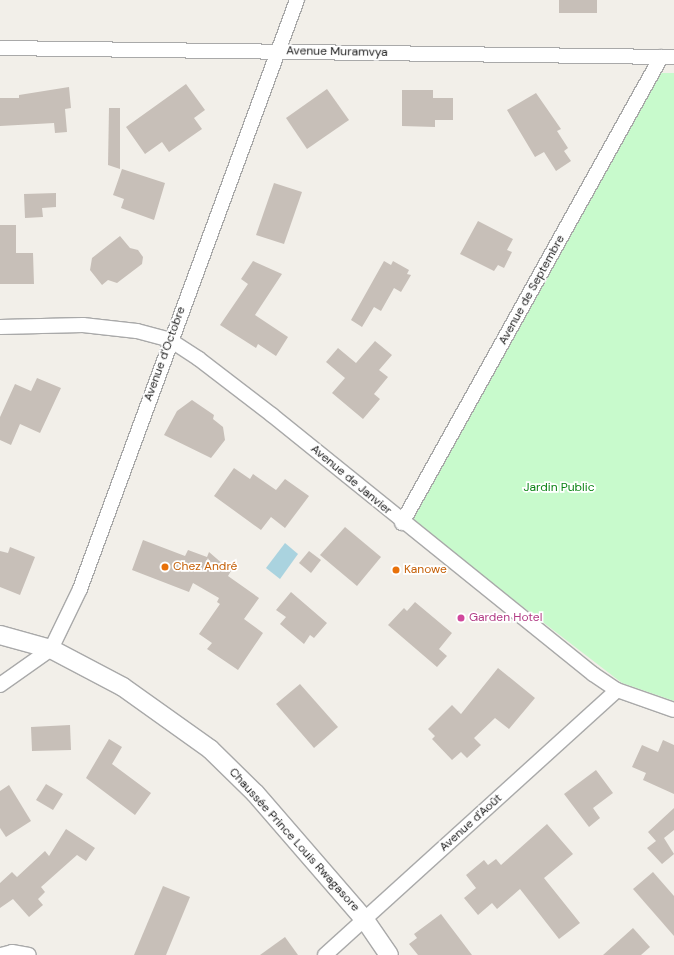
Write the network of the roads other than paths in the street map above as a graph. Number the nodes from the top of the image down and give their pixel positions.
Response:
1 (297, 0) edge
2 (0, 48) edge
3 (279, 51) junction
4 (667, 57) edge
5 (0, 327) edge
6 (170, 340) junction
7 (402, 523) junction
8 (0, 635) edge
9 (51, 649) junction
10 (0, 684) edge
11 (617, 690) junction
12 (674, 710) edge
13 (365, 920) junction
14 (2, 955) edge
15 (29, 955) edge
16 (325, 955) edge
17 (388, 955) edge

1 - 3 street, Avenue d'Octobre
2 - 3 street, Avenue Muramvya
3 - 4 street, Avenue Muramvya
3 - 6 street, Avenue d'Octobre
4 - 7 street, Avenue de Septembre
5 - 6 street, Avenue de Janvier
6 - 7 street, Avenue de Janvier
6 - 9 street, Avenue d'Octobre
7 - 11 street, Avenue de Janvier
8 - 9 street, Chaussée Prince Louis Rwagasore
9 - 10 street, Avenue d'Octobre
9 - 13 street, Chaussée Prince Louis Rwagasore
11 - 12 street, Avenue de Janvier
11 - 13 street, Avenue d'Août
13 - 16 street, Avenue d'Août
13 - 17 street, Chaussée Prince Louis Rwagasore
14 - 15 street

